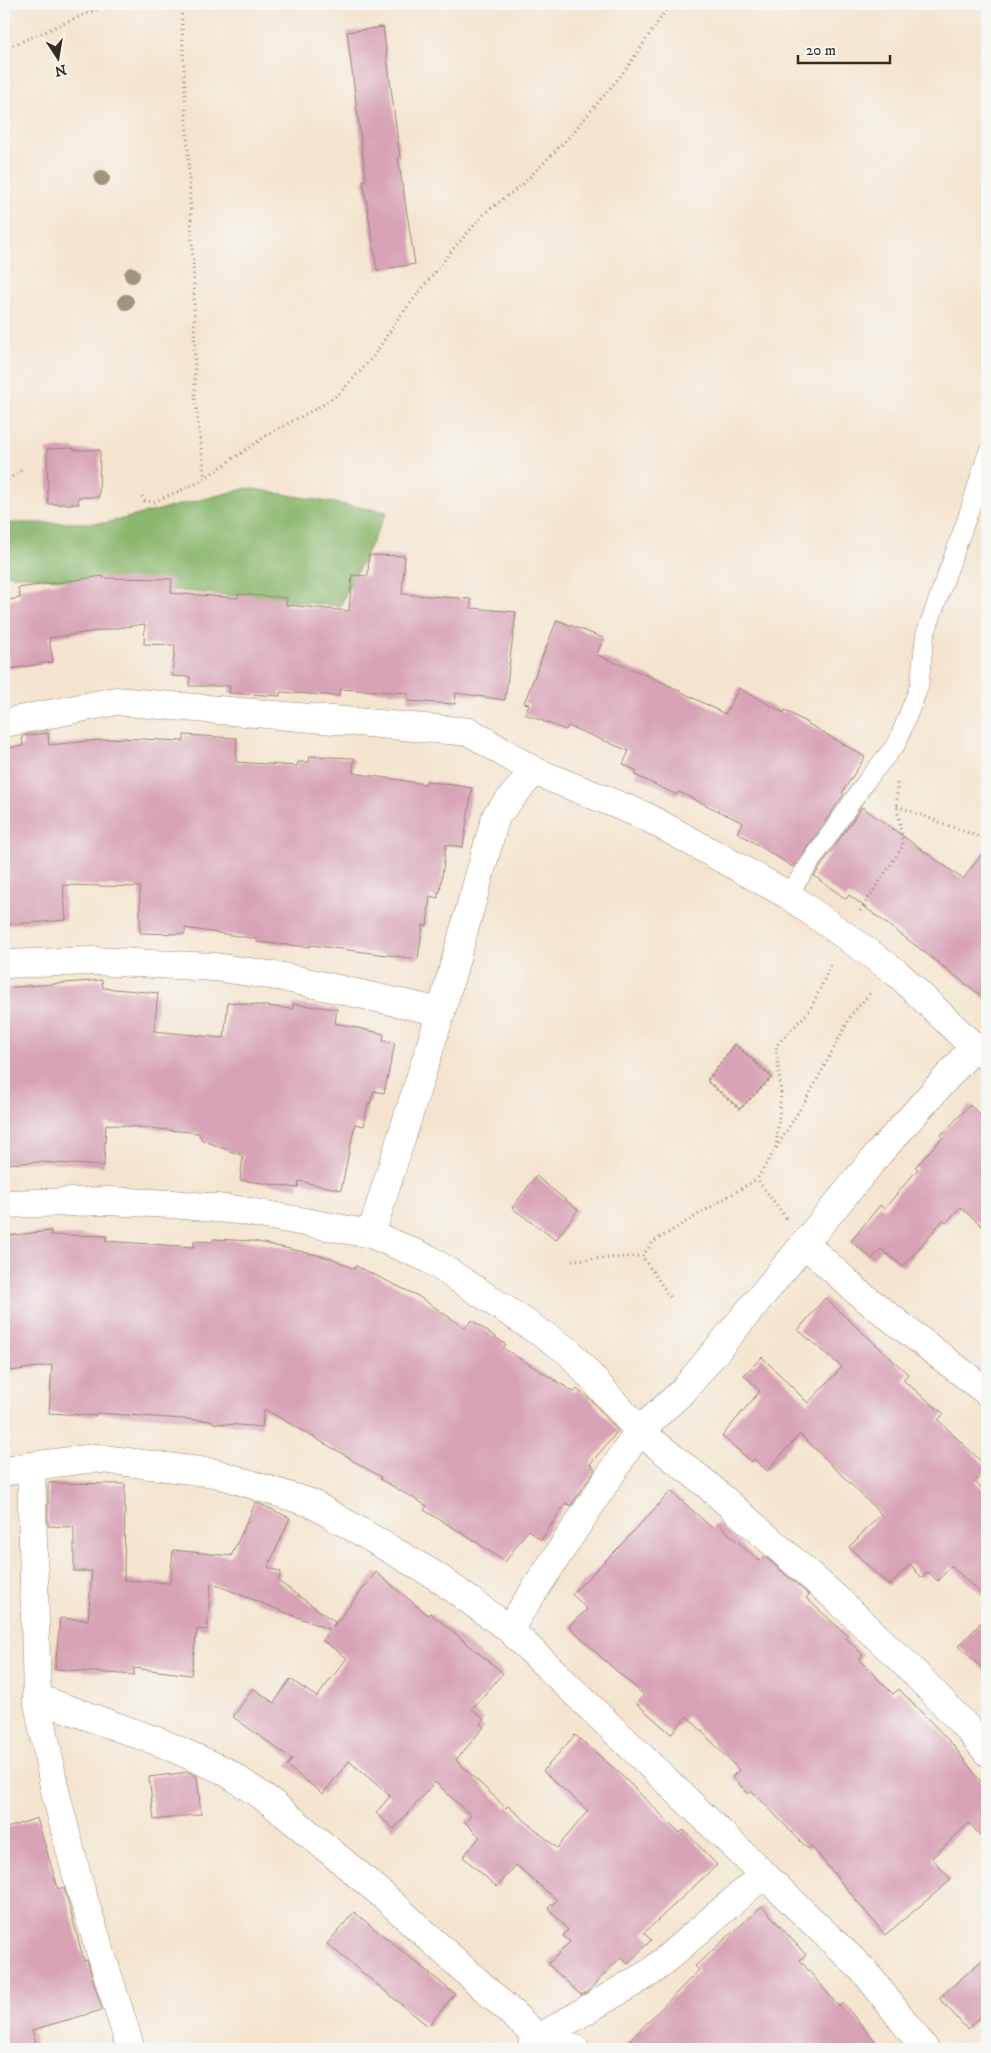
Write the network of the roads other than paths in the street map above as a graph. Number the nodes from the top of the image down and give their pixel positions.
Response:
1 (987, 454) edge
2 (4, 723) edge
3 (534, 772) junction
4 (788, 895) junction
5 (4, 964) edge
6 (441, 1012) junction
7 (981, 1052) edge
8 (4, 1204) edge
9 (371, 1234) junction
10 (804, 1243) junction
11 (987, 1392) edge
12 (639, 1431) junction
13 (32, 1466) junction
14 (4, 1472) edge
15 (509, 1629) junction
16 (37, 1698) junction
17 (987, 1752) edge
18 (764, 1875) junction
19 (534, 2043) edge
20 (131, 2049) edge
21 (575, 2049) edge
22 (925, 2049) edge

1 - 4 lane
2 - 3 street
3 - 4 street
3 - 6 street
4 - 7 street
5 - 6 street
6 - 9 street
7 - 10 street
8 - 9 street
9 - 12 street
10 - 11 street
10 - 12 street
12 - 15 street
12 - 17 street
13 - 14 street
13 - 15 street
13 - 16 street
15 - 18 street
16 - 19 street
16 - 20 street
18 - 19 street
18 - 22 street
19 - 21 street

